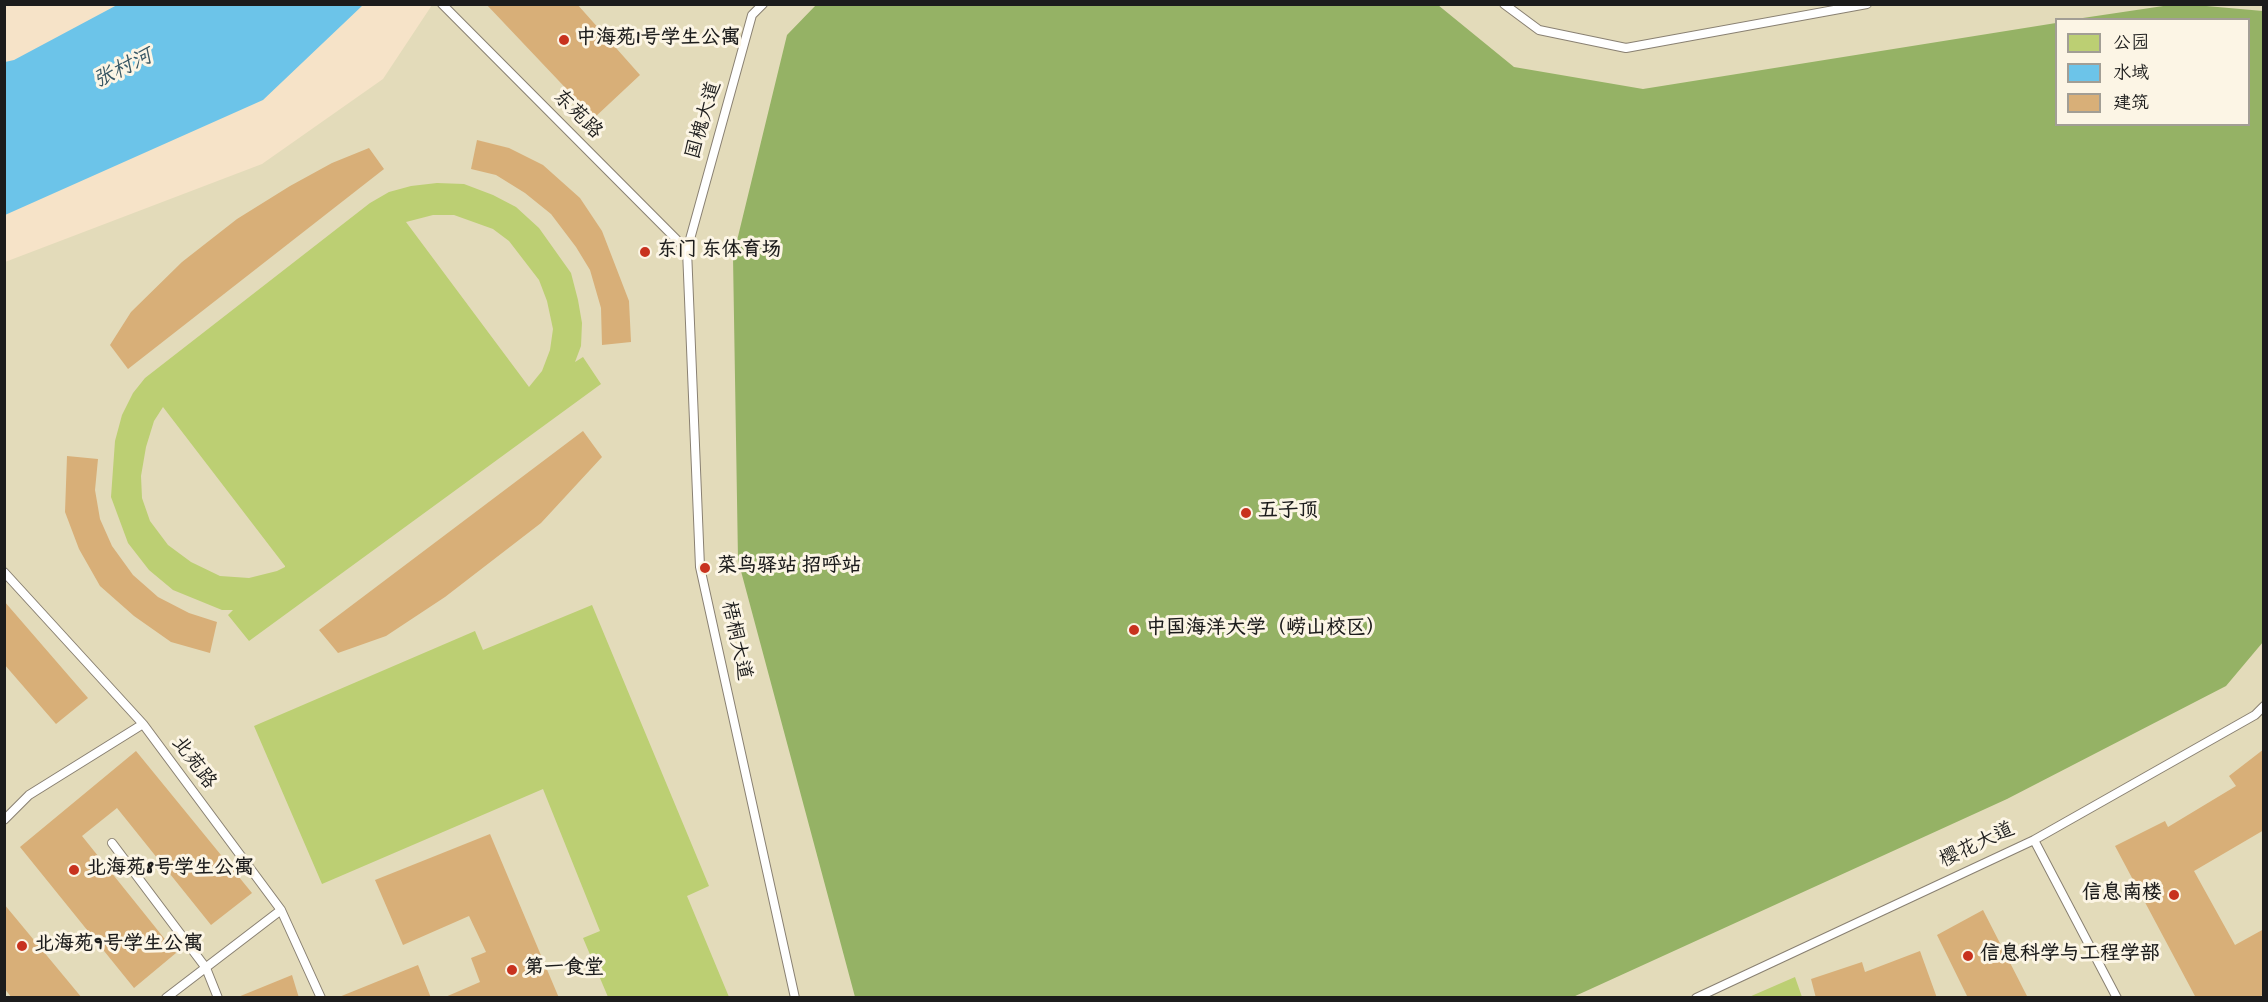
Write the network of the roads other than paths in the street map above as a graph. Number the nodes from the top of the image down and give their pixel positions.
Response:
1 (442, 4) edge
2 (763, 4) edge
3 (1504, 4) edge
4 (1867, 4) edge
5 (687, 250) junction
6 (4, 572) edge
7 (2264, 706) edge
8 (143, 724) junction
9 (4, 820) edge
10 (2034, 840) junction
11 (112, 843) dead end
12 (281, 910) junction
13 (206, 968) junction
14 (1698, 997) edge
15 (166, 998) edge
16 (218, 998) edge
17 (321, 998) edge
18 (795, 998) edge
19 (2117, 998) edge

1 - 5 lane, 东苑路
2 - 5 lane, 国槐大道
3 - 4 lane
5 - 18 lane, 梧桐大道
6 - 8 lane, 北苑路
7 - 10 lane, 樱花大道
8 - 9 lane
8 - 12 lane, 北苑路
10 - 14 lane, 樱花大道
10 - 19 lane
11 - 13 lane
12 - 13 lane
12 - 17 lane, 北苑路
13 - 15 lane
13 - 16 lane

